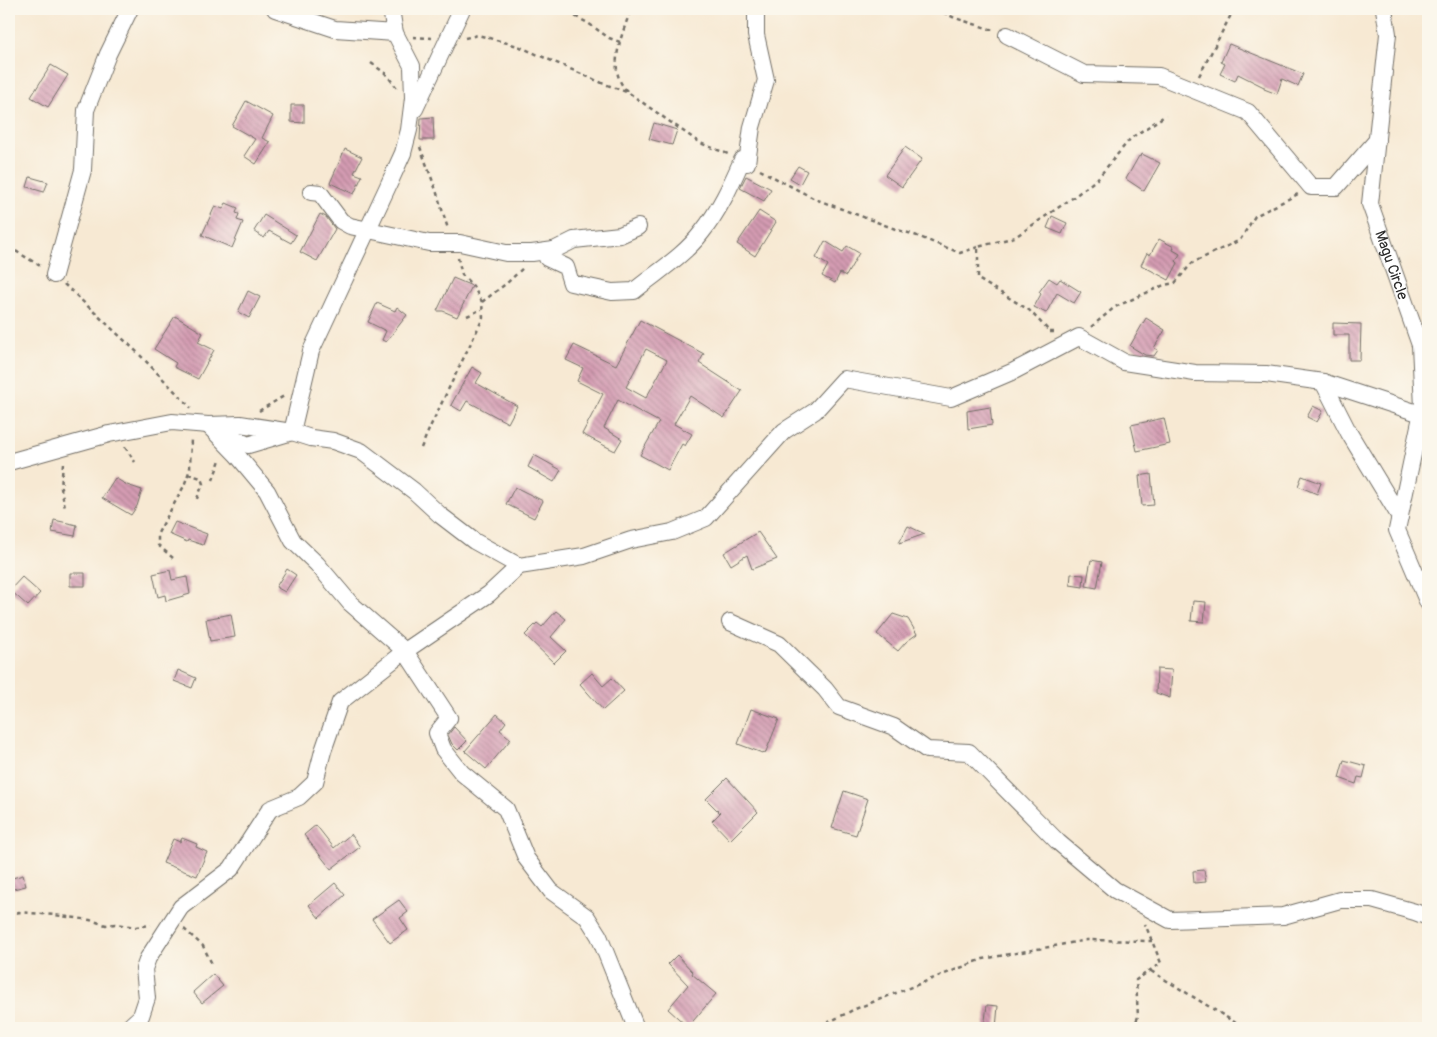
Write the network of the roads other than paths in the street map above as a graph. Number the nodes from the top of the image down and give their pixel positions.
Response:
1 (130, 9) edge
2 (275, 9) edge
3 (391, 9) edge
4 (462, 9) edge
5 (756, 9) edge
6 (1384, 9) edge
7 (395, 33) junction
8 (1007, 35) road end
9 (411, 116) junction
10 (1377, 140) junction
11 (311, 192) dead end
12 (638, 227) dead end
13 (368, 228) junction
14 (547, 251) junction
15 (54, 275) road end
16 (1425, 378) edge
17 (1323, 382) junction
18 (1421, 414) junction
19 (206, 425) junction
20 (292, 432) junction
21 (9, 462) edge
22 (1400, 517) junction
23 (519, 566) junction
24 (1428, 603) edge
25 (730, 622) dead end
26 (405, 651) junction
27 (1428, 917) edge
28 (128, 1028) edge
29 (636, 1028) edge

1 - 15 street
2 - 7 street
3 - 7 street
4 - 9 street
5 - 14 street
6 - 10 street, Magu Circle
7 - 9 street
8 - 10 street
9 - 13 street
10 - 16 street, Magu Circle
11 - 13 street
12 - 14 street
13 - 14 street
13 - 20 street
16 - 18 street, Magu Circle
17 - 18 street
17 - 22 street
17 - 23 street
18 - 22 street, Magu Circle
19 - 20 street
19 - 20 street
19 - 21 street
19 - 26 street
20 - 23 street
22 - 24 street, Magu Circle
23 - 26 street
25 - 27 street
26 - 28 street
26 - 29 street

